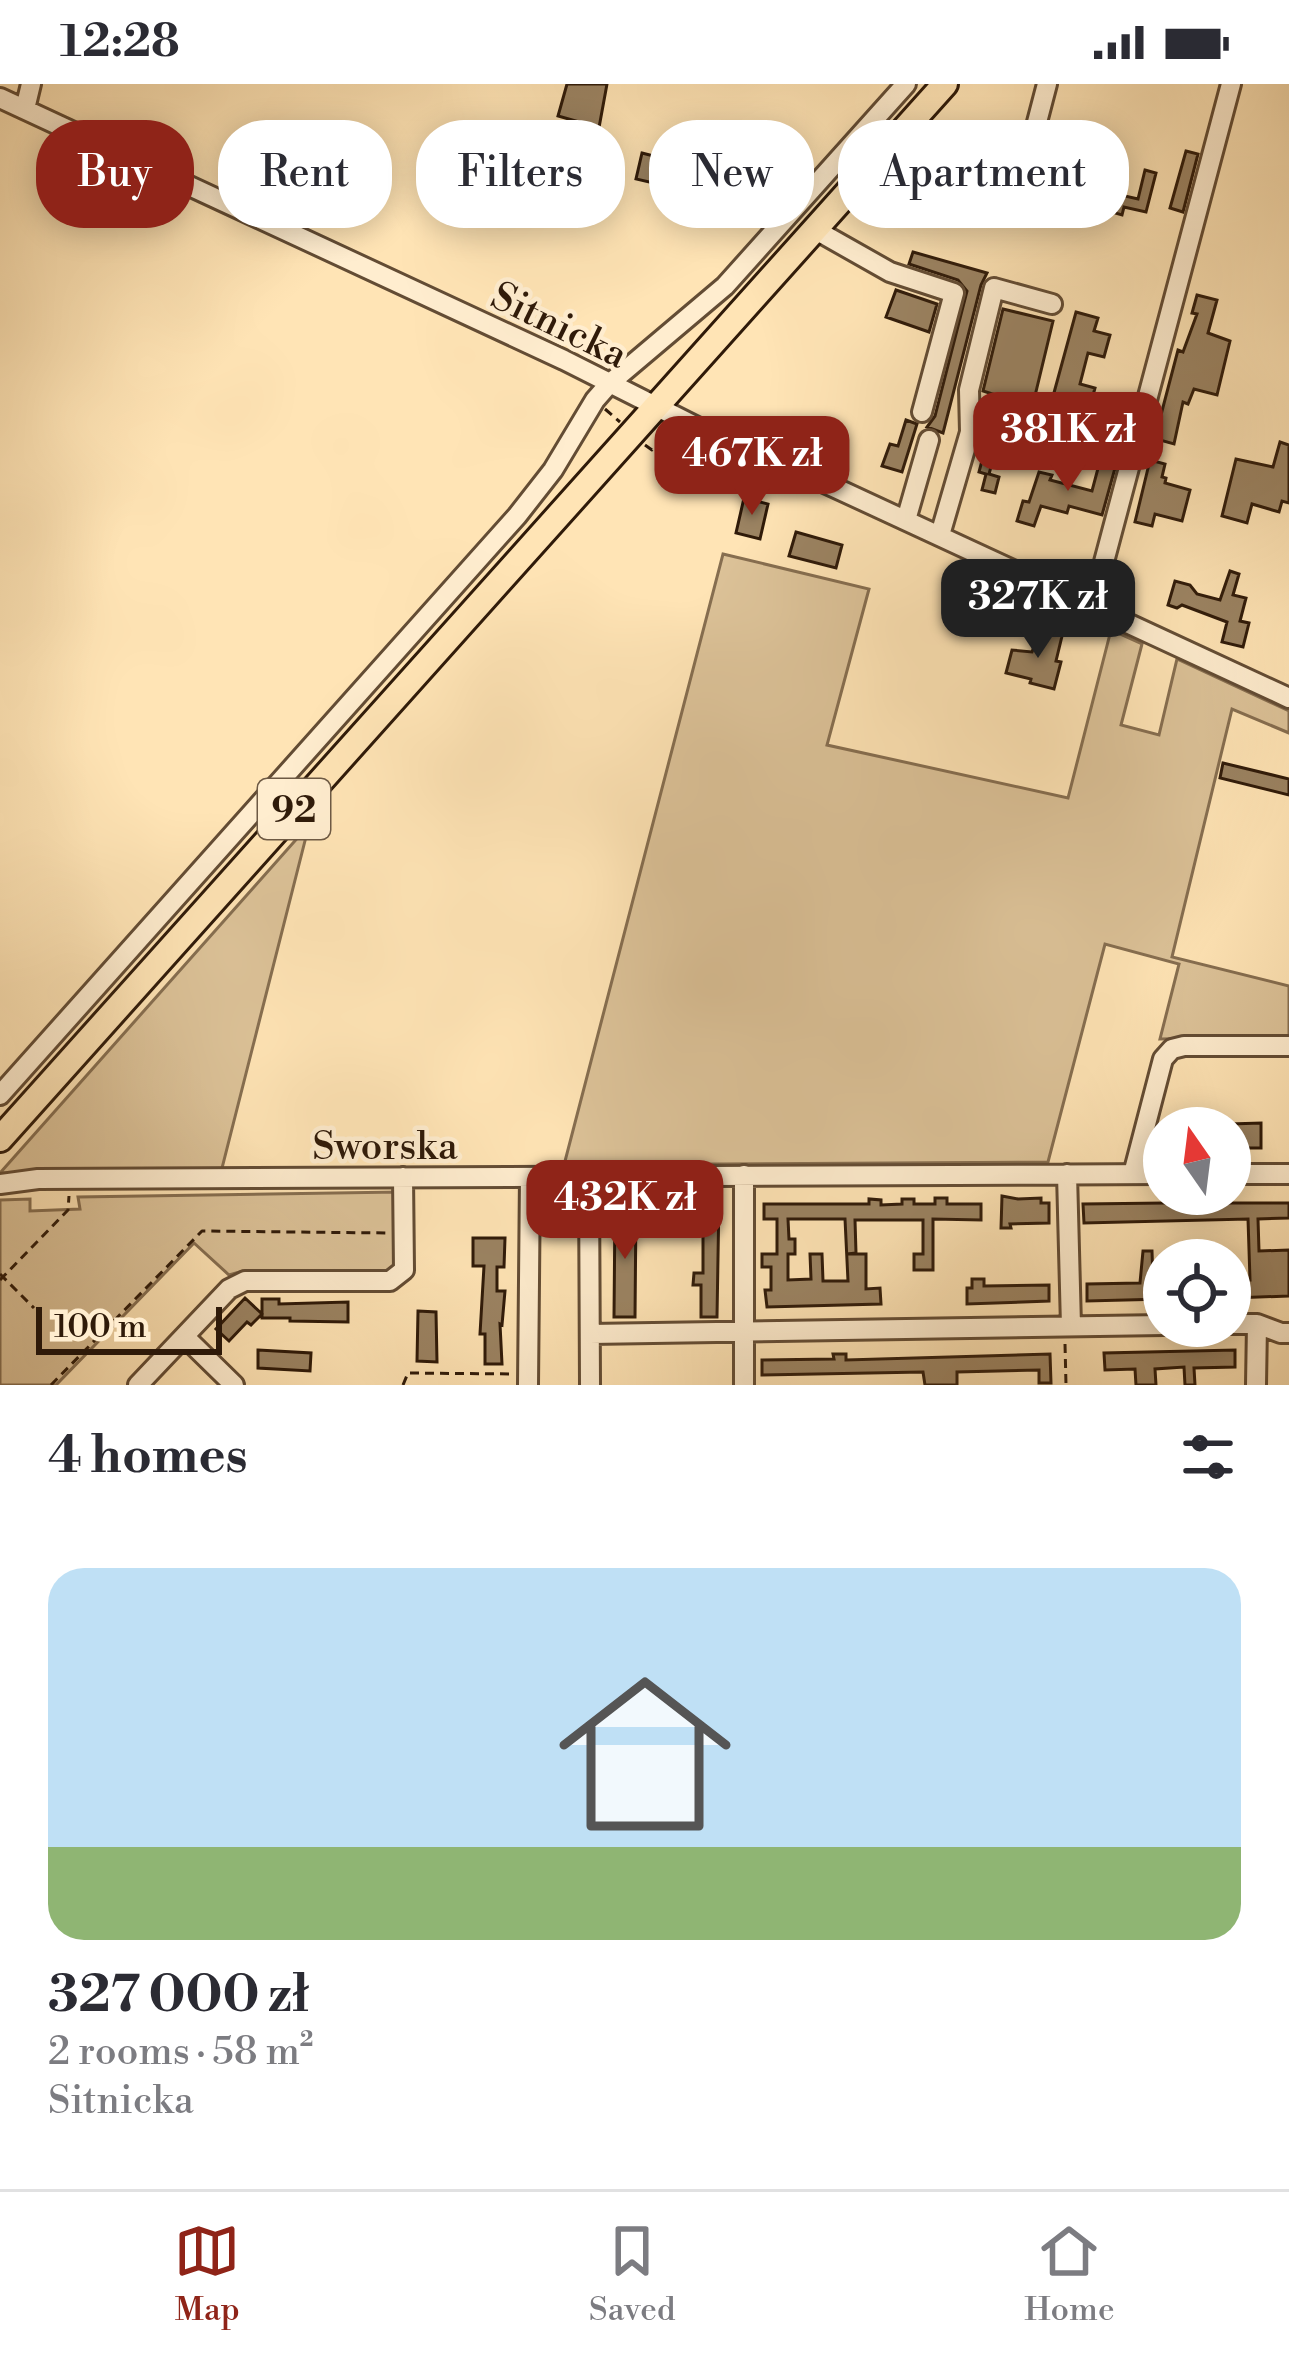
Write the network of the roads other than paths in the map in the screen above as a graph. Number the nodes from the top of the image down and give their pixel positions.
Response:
1 (31, 84) edge
2 (906, 84) edge
3 (945, 84) edge
4 (1047, 84) edge
5 (1231, 84) edge
6 (0, 98) edge
7 (25, 109) junction
8 (1037, 120) edge
9 (814, 229) junction
10 (1052, 304) dead end
11 (609, 384) junction
12 (657, 406) junction
13 (922, 412) dead end
14 (929, 440) dead end
15 (906, 520) junction
16 (940, 536) junction
17 (1093, 607) junction
18 (1289, 698) edge
19 (1289, 1046) edge
20 (0, 1095) edge
21 (0, 1139) edge
22 (1067, 1174) junction
23 (1133, 1174) junction
24 (1143, 1174) edge
25 (1251, 1174) edge
26 (1289, 1174) edge
27 (744, 1175) junction
28 (530, 1177) junction
29 (589, 1177) junction
30 (404, 1178) junction
31 (0, 1184) edge
32 (1251, 1324) edge
33 (1257, 1324) junction
34 (1143, 1325) edge
35 (1070, 1326) junction
36 (744, 1333) junction
37 (590, 1334) junction
38 (1289, 1334) edge
39 (185, 1337) junction
40 (528, 1380) edge
41 (139, 1385) edge
42 (234, 1385) edge
43 (590, 1385) edge
44 (744, 1385) edge
45 (1256, 1385) edge

1 - 7 street
2 - 11 street
3 - 9 main road, 92
4 - 8 street
5 - 17 street
6 - 7 street, Sitnicka
7 - 11 street, Sitnicka
9 - 12 main road, 92
9 - 13 street
10 - 16 street
11 - 12 street, Sitnicka
11 - 20 street
12 - 15 street, Sitnicka
12 - 21 main road, 92
14 - 15 street
15 - 16 street, Sitnicka
16 - 17 street, Sitnicka
17 - 18 street, Sitnicka
19 - 23 street
22 - 23 street, Sworska
22 - 27 street, Sworska
22 - 35 street
23 - 24 street, Sworska
25 - 26 street
27 - 29 street, Sworska
27 - 36 street
28 - 29 street, Sworska
28 - 30 street, Sworska
28 - 40 street
29 - 37 street
30 - 31 street, Sworska
30 - 39 street
32 - 33 street
33 - 38 street
33 - 45 street
34 - 35 street
35 - 36 street
36 - 37 street
36 - 44 street
37 - 43 street
39 - 41 street
39 - 42 street

